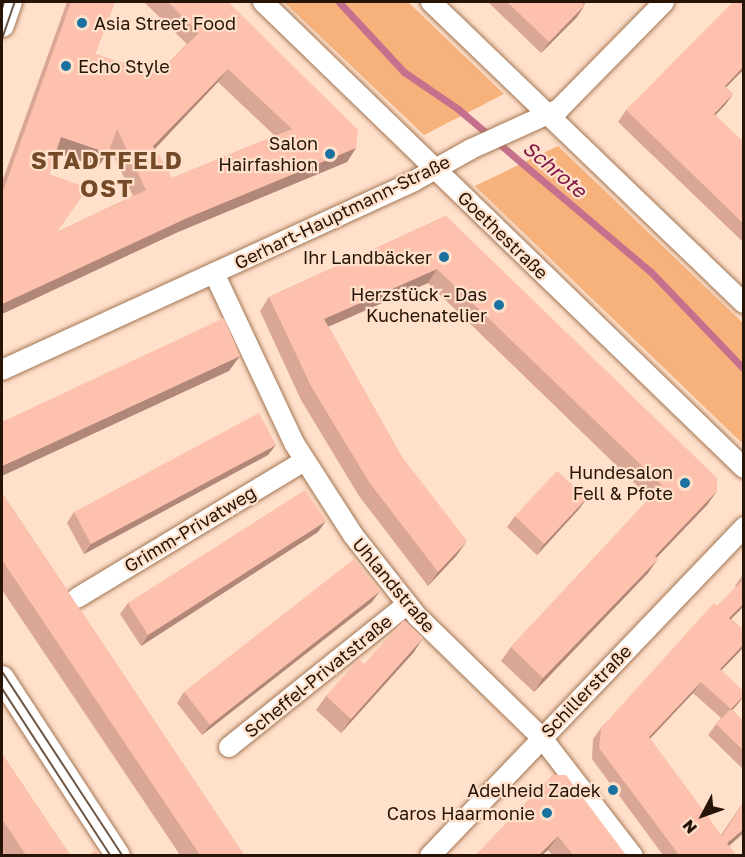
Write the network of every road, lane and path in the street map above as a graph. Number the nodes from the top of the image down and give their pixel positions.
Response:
1 (10, 2) edge
2 (263, 2) edge
3 (431, 2) edge
4 (664, 2) edge
5 (2, 25) edge
6 (547, 113) junction
7 (435, 169) junction
8 (214, 273) junction
9 (744, 303) edge
10 (2, 352) edge
11 (20, 360) junction
12 (2, 370) edge
13 (304, 461) junction
14 (744, 468) edge
15 (744, 527) edge
16 (77, 598) dead end
17 (406, 605) junction
18 (2, 678) edge
19 (542, 738) junction
20 (229, 747) dead end
21 (118, 855) edge
22 (430, 855) edge
23 (633, 855) edge

1 - 5 street
2 - 7 street, Goethestraße
3 - 6 street
4 - 6 street, Gerhart-Hauptmann-Straße
6 - 7 street, Gerhart-Hauptmann-Straße
6 - 9 street
7 - 8 street, Gerhart-Hauptmann-Straße
7 - 14 street, Goethestraße
8 - 11 street, Gerhart-Hauptmann-Straße
8 - 13 street, Uhlandstraße
10 - 11 street
11 - 12 street, Gerhart-Hauptmann-Straße
13 - 16 street, Grimm-Privatweg
13 - 17 street, Uhlandstraße
15 - 19 street, Schillerstraße
17 - 19 street, Uhlandstraße
17 - 20 street, Scheffel-Privatstraße
18 - 21 street
19 - 22 street, Schillerstraße
19 - 23 street, Uhlandstraße

